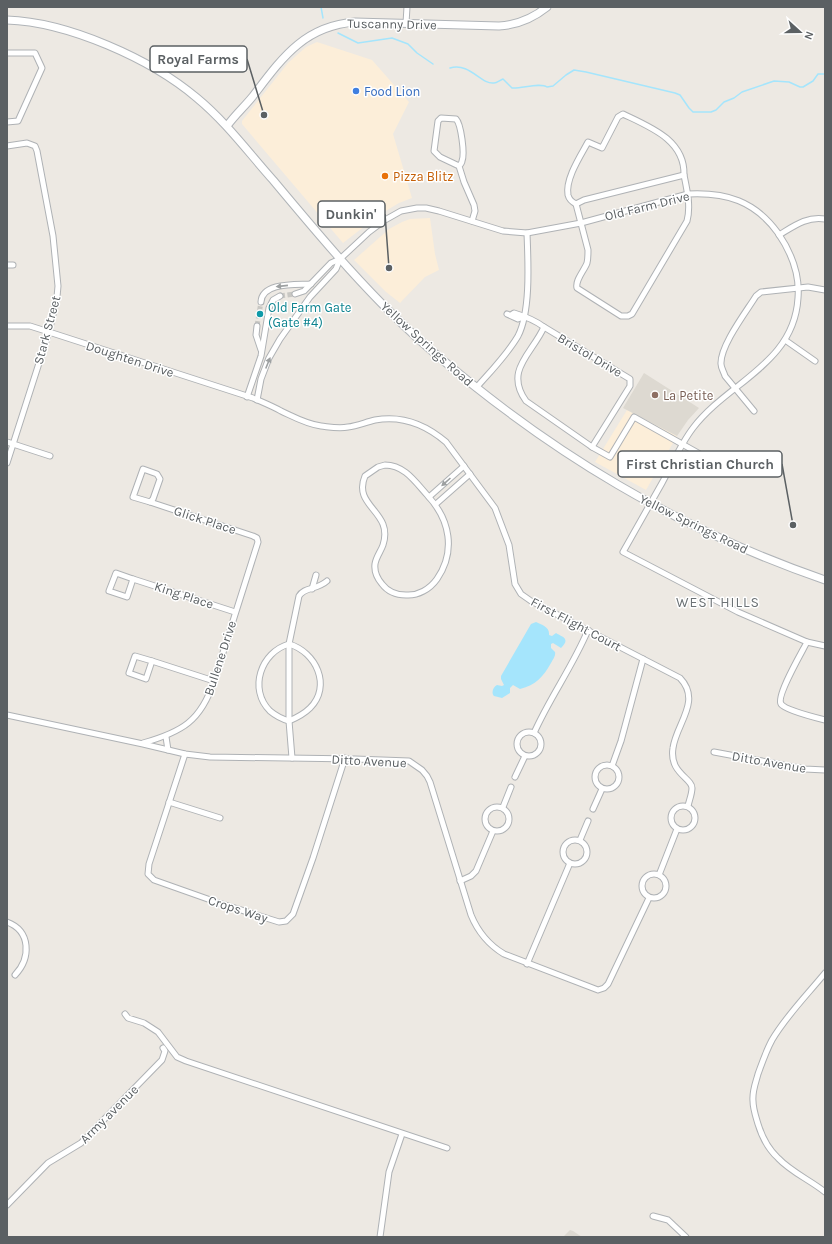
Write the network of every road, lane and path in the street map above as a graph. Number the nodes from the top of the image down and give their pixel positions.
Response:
1 (407, 7) edge
2 (547, 7) edge
3 (7, 20) edge
4 (406, 23) junction
5 (7, 53) edge
6 (7, 122) edge
7 (227, 126) junction
8 (7, 146) edge
9 (459, 166) junction
10 (684, 175) junction
11 (688, 194) junction
12 (576, 204) junction
13 (825, 219) edge
14 (472, 221) junction
15 (581, 223) junction
16 (527, 233) junction
17 (780, 235) junction
18 (340, 259) junction
19 (311, 284) junction
20 (799, 288) junction
21 (825, 290) edge
22 (295, 294) tunnel mouth
23 (280, 296) tunnel mouth
24 (261, 302) tunnel mouth
25 (509, 314) dead end
26 (524, 317) junction
27 (7, 326) edge
28 (257, 326) tunnel mouth
29 (544, 327) junction
30 (49, 332) junction
31 (785, 340) junction
32 (261, 352) junction
33 (815, 361) dead end
34 (476, 388) junction
35 (736, 389) junction
36 (252, 398) junction
37 (754, 410) dead end
38 (7, 442) edge
39 (13, 444) junction
40 (682, 444) junction
41 (592, 447) junction
42 (50, 456) dead end
43 (7, 463) edge
44 (464, 466) junction
45 (723, 467) dead end
46 (470, 474) junction
47 (429, 497) junction
48 (150, 502) junction
49 (436, 504) junction
50 (651, 504) junction
51 (258, 539) joint
52 (316, 575) dead end
53 (133, 579) junction
54 (825, 580) edge
55 (327, 581) dead end
56 (312, 589) junction
57 (236, 612) junction
58 (588, 630) junction
59 (807, 642) junction
60 (289, 644) junction
61 (825, 646) edge
62 (643, 659) junction
63 (152, 661) junction
64 (214, 681) junction
65 (7, 715) edge
66 (825, 720) edge
67 (289, 721) junction
68 (534, 733) junction
69 (166, 736) junction
70 (143, 744) junction
71 (168, 750) junction
72 (714, 752) dead end
73 (185, 754) junction
74 (525, 756) junction
75 (292, 758) junction
76 (345, 758) junction
77 (612, 766) junction
78 (825, 770) edge
79 (515, 777) dead end
80 (511, 787) dead end
81 (602, 789) junction
82 (169, 802) junction
83 (688, 806) junction
84 (503, 808) junction
85 (593, 809) dead end
86 (220, 818) dead end
87 (588, 821) dead end
88 (678, 829) junction
89 (493, 831) junction
90 (580, 840) junction
91 (570, 863) junction
92 (659, 874) junction
93 (460, 881) junction
94 (649, 898) junction
95 (7, 922) edge
96 (527, 964) junction
97 (825, 973) edge
98 (15, 975) dead end
99 (125, 1014) dead end
100 (163, 1048) dead end
101 (402, 1134) junction
102 (448, 1148) dead end
103 (825, 1192) edge
104 (7, 1205) edge
105 (653, 1216) dead end
106 (380, 1237) edge
107 (686, 1237) edge

1 - 4 street
2 - 4 main road, Tuscanny Drive
3 - 7 main road, Yellow Springs Road
4 - 7 main road, Tuscanny Drive
5 - 6 street
7 - 18 main road, Yellow Springs Road
8 - 30 street, Stark Street
9 - 9 street
9 - 14 street
10 - 11 street
10 - 12 street
10 - 12 street
11 - 15 street, Old Farm Drive
11 - 15 street
11 - 17 street, Old Farm Drive
12 - 15 street
13 - 17 street
14 - 16 street, Old Farm Drive
14 - 18 street, Old Farm Drive
15 - 16 street, Old Farm Drive
16 - 26 street
17 - 20 street, Old Farm Drive
18 - 19 street
18 - 34 main road, Yellow Springs Road
36 -> 18 street
19 - 22 street
19 -> 24 street
20 - 21 street
20 - 31 street, Old Farm Drive
20 - 35 street
23 - 32 street
25 - 26 street, Bristol Drive
26 - 29 street, Bristol Drive
26 - 34 street
27 - 30 street, Doughten Drive
28 - 32 street
29 - 41 street, Bristol Drive
29 - 41 street, Bristol Drive
30 - 36 street, Doughten Drive
30 - 39 street, Stark Street
31 - 33 street
31 - 35 street, Old Farm Drive
32 - 36 street
34 - 50 main road, Yellow Springs Road
35 - 37 street
35 - 40 street, Old Farm Drive
36 - 44 street, First Flight Court
38 - 39 street
39 - 42 street
39 - 43 street, Stark Street
40 - 41 street, Bristol Drive
40 - 45 street
40 - 50 street, Old Farm Drive
44 - 46 street, First Flight Court
44 -> 47 street
46 - 49 street
46 - 58 street, First Flight Court
47 - 49 street
47 - 49 street
48 - 48 street, Glick Place
48 - 51 street, Glick Place
50 - 54 main road, Yellow Springs Road
50 - 59 street, Old Farm Drive
51 - 57 street, Bullene Drive
52 - 56 street
53 - 53 street, King Place
53 - 57 street, King Place
55 - 56 street
56 - 60 street
57 - 64 street, Bullene Drive
58 - 62 street, First Flight Court
58 - 68 street
59 - 61 street
59 - 66 street
60 - 67 street
60 - 67 street
60 - 67 street
62 - 77 street
62 - 83 street, First Flight Court
63 - 63 street
63 - 64 street
64 - 69 street, Bullene Drive
65 - 70 street, Ditto Avenue
67 - 75 street
68 - 74 street
68 - 74 street
69 - 70 street, Bullene Drive
69 - 71 street
70 - 71 street, Ditto Avenue
71 - 73 street, Ditto Avenue
72 - 78 street, Ditto Avenue
73 - 75 street, Ditto Avenue
73 - 82 street, Crops Way
74 - 79 street
75 - 76 street, Ditto Avenue
76 - 82 street, Crops Way
76 - 93 street, Ditto Avenue
77 - 81 street
77 - 81 street
80 - 84 street
81 - 85 street
82 - 86 street
83 - 88 street
83 - 88 street
84 - 89 street
84 - 89 street
87 - 90 street
88 - 92 street
89 - 93 street
90 - 91 street
90 - 91 street
91 - 96 street
92 - 94 street
92 - 94 street
93 - 96 street, Ditto Avenue
94 - 96 street, Ditto Avenue
95 - 98 street
97 - 103 street
99 - 101 street
100 - 104 street, Army avenue
101 - 102 street
101 - 106 street
105 - 107 street

